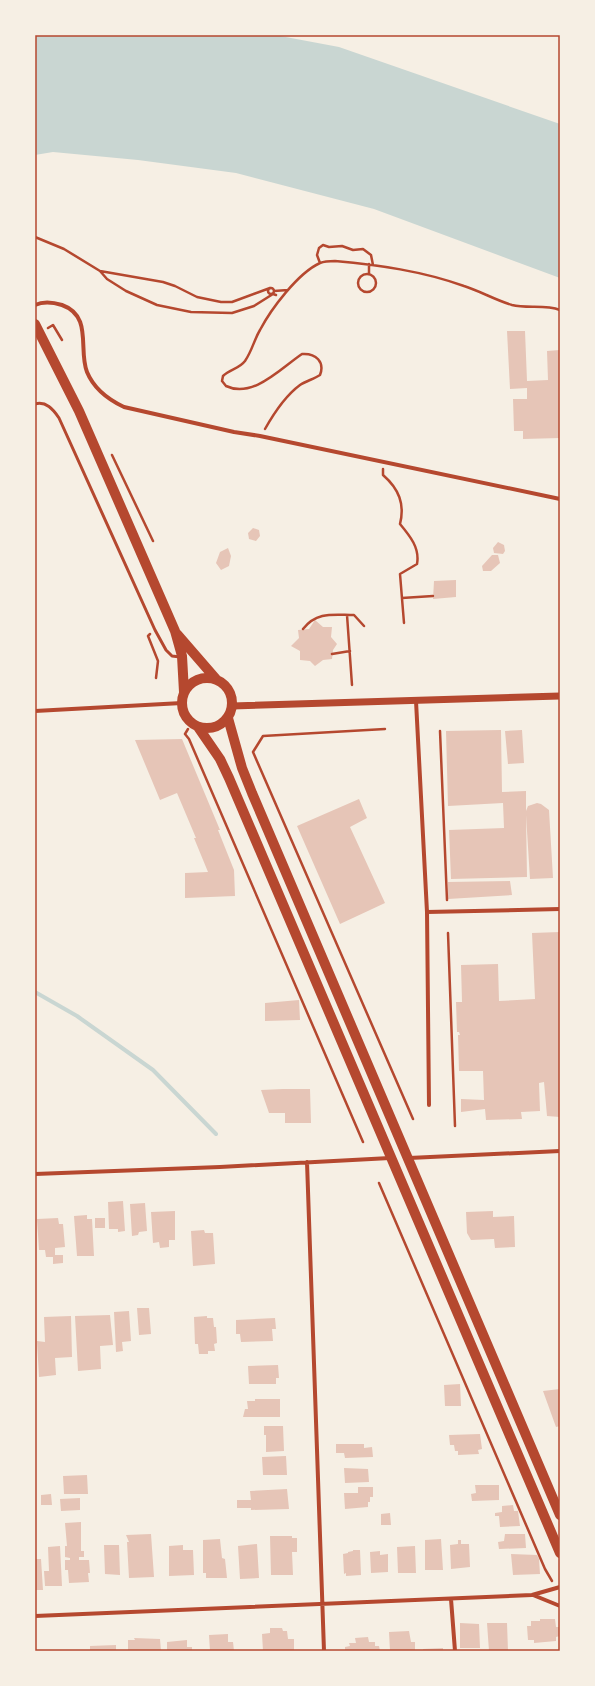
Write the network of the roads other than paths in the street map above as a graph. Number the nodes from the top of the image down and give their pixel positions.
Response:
1 (35, 305) edge
2 (41, 328) edge
3 (35, 404) edge
4 (560, 499) edge
5 (175, 631) junction
6 (182, 656) junction
7 (216, 679) junction
8 (184, 692) junction
9 (560, 696) edge
10 (416, 701) junction
11 (182, 703) junction
12 (232, 706) junction
13 (35, 711) edge
14 (228, 718) junction
15 (195, 725) junction
16 (560, 909) edge
17 (427, 912) junction
18 (429, 1106) dead end
19 (560, 1151) edge
20 (390, 1158) junction
21 (408, 1158) junction
22 (307, 1162) junction
23 (35, 1174) edge
24 (560, 1515) edge
25 (560, 1553) edge
26 (560, 1587) edge
27 (532, 1595) junction
28 (450, 1599) junction
29 (322, 1604) junction
30 (560, 1606) edge
31 (35, 1616) edge
32 (324, 1651) edge
33 (456, 1651) edge

1 - 4 street
2 - 5 main road
3 - 6 lane
5 - 6 main road
5 - 7 main road
6 - 8 main road
7 - 8 main road
7 - 12 main road
8 - 11 main road
9 - 10 street
10 - 12 street
10 - 17 street
11 - 13 street
11 - 15 main road
12 - 14 main road
14 - 15 main road
14 - 21 main road
15 - 20 main road
16 - 17 street
17 - 18 street
19 - 21 street
20 - 22 street
20 - 25 main road
21 - 24 main road
22 - 23 street
22 - 29 street
26 - 27 street
27 - 28 street
27 - 30 street
28 - 29 street
28 - 33 street
29 - 31 street
29 - 32 street

